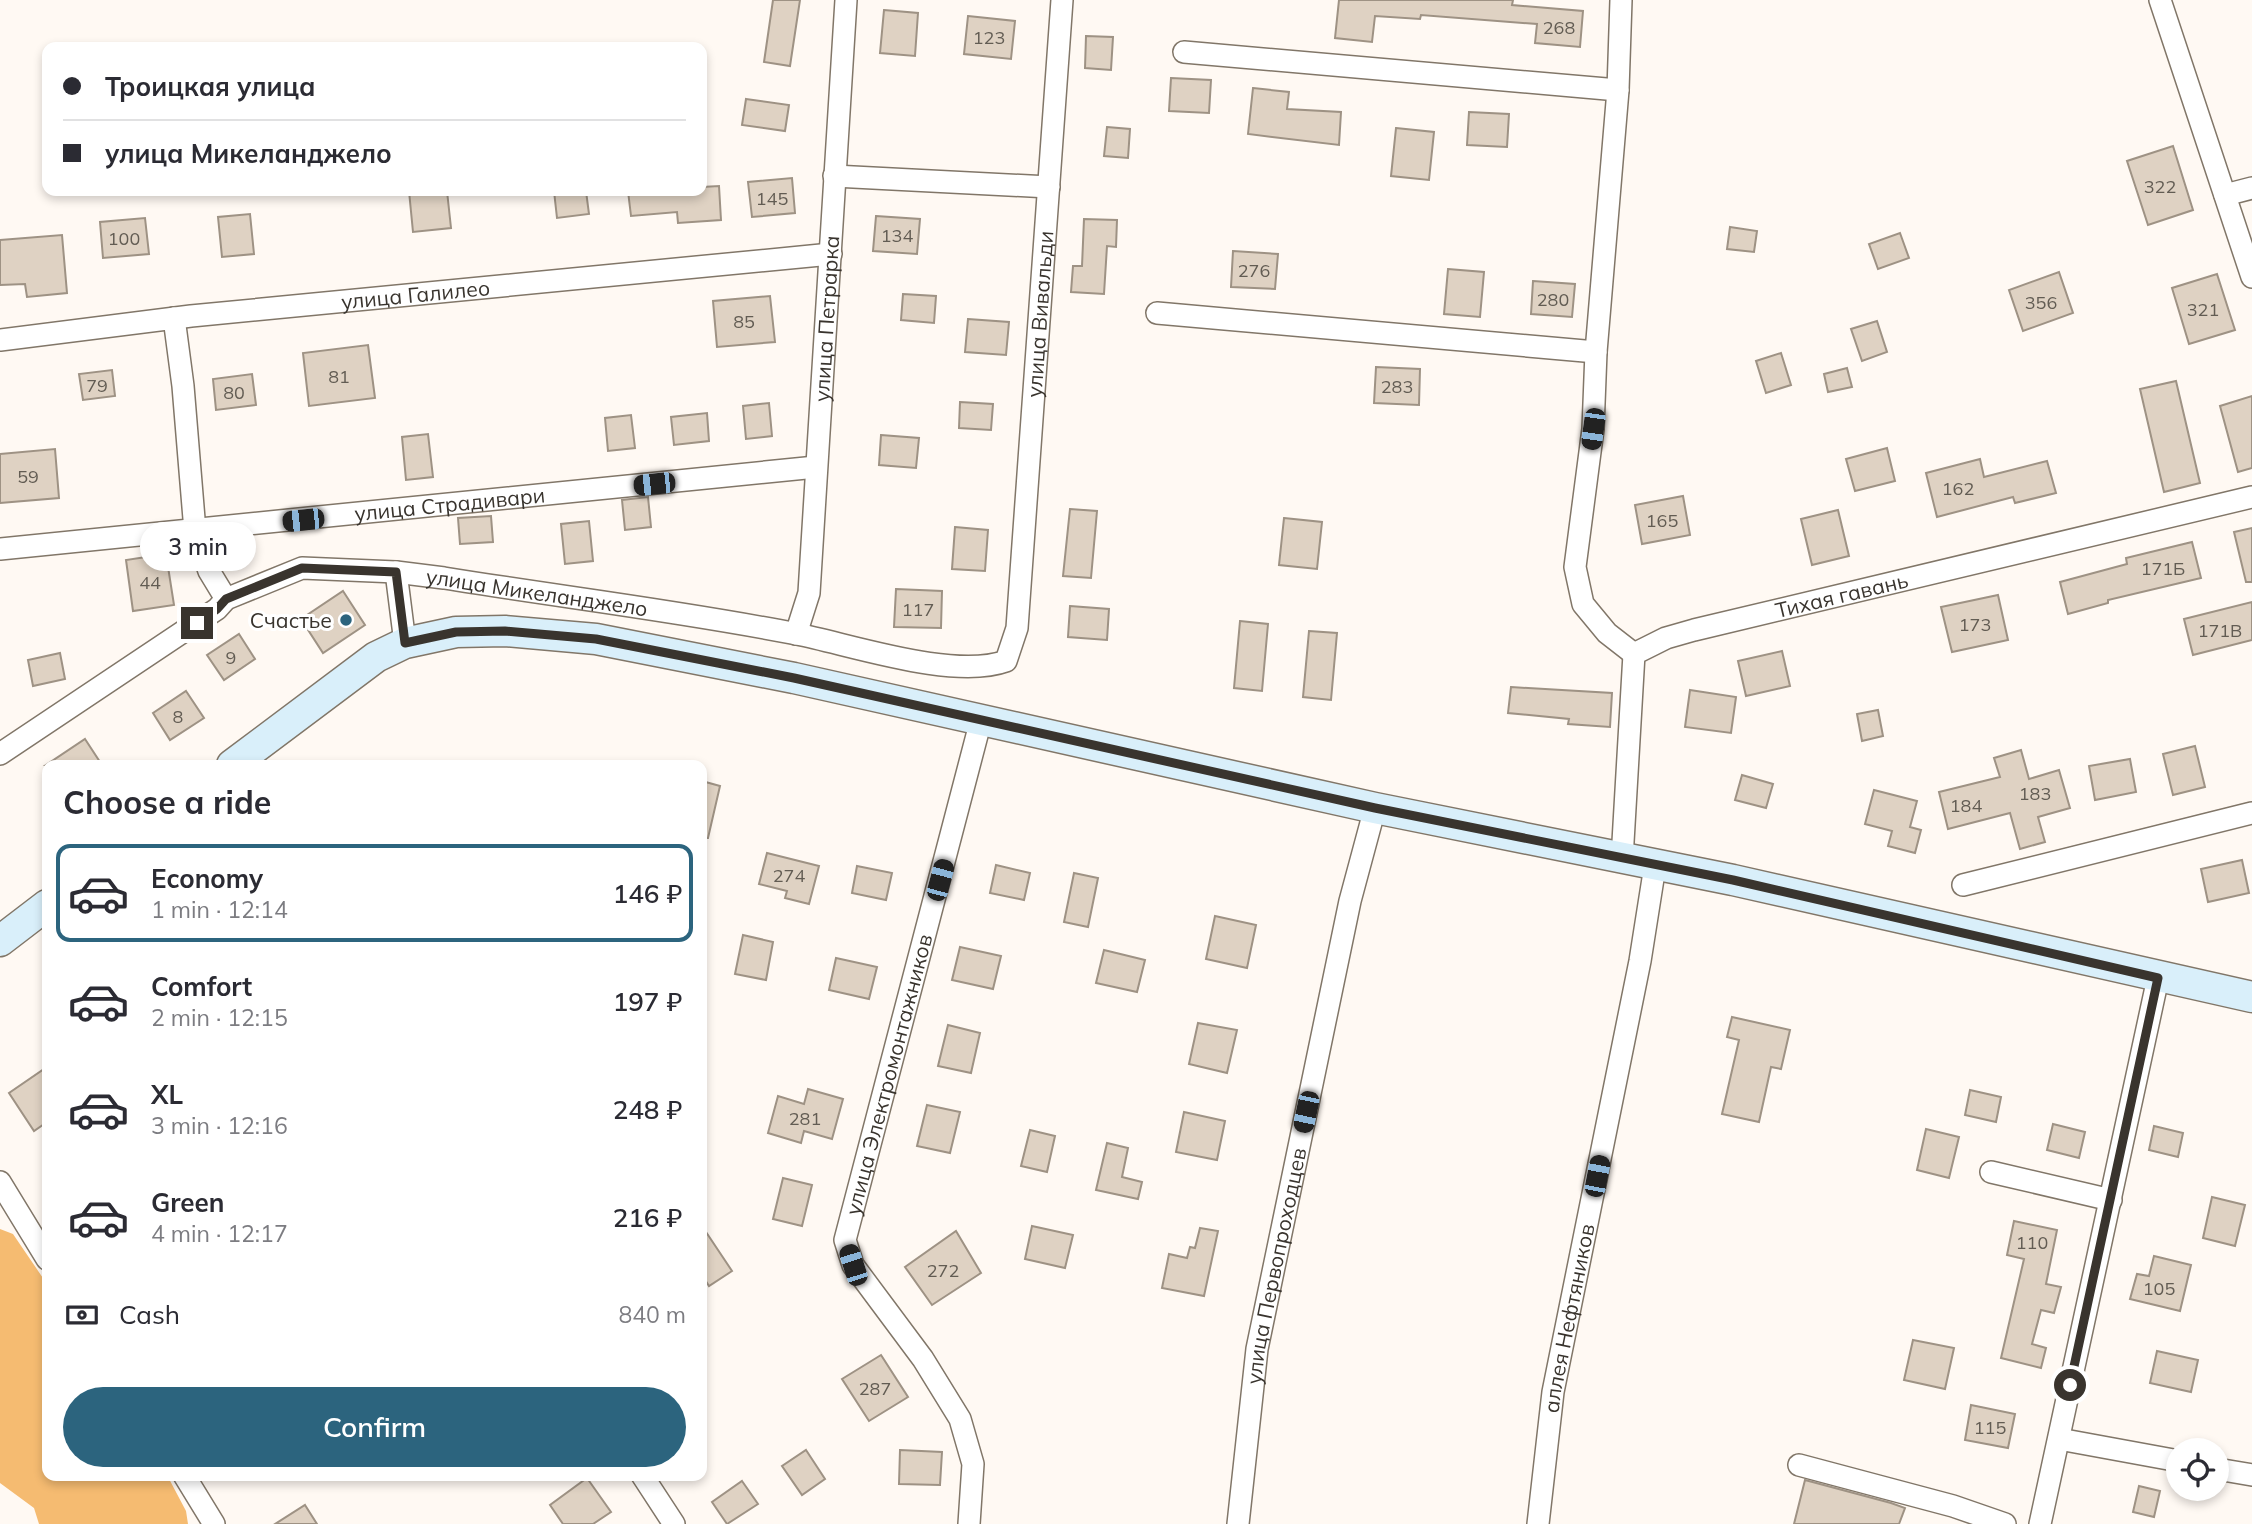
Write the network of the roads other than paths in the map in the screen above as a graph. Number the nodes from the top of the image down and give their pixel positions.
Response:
1 (846, 0) edge
2 (1062, 0) edge
3 (1620, 0) edge
4 (2160, 0) edge
5 (1184, 52) dead end
6 (1618, 90) junction
7 (834, 176) junction
8 (1049, 187) junction
9 (2252, 188) edge
10 (2225, 195) junction
11 (831, 254) junction
12 (2252, 277) edge
13 (1157, 313) dead end
14 (174, 318) junction
15 (0, 340) edge
16 (1596, 352) junction
17 (816, 467) junction
18 (2252, 497) edge
19 (195, 531) junction
20 (0, 549) edge
21 (396, 572) junction
22 (226, 599) junction
23 (1017, 628) joint
24 (796, 634) junction
25 (405, 643) junction
26 (1634, 654) junction
27 (981, 720) junction
28 (2, 752) edge
29 (239, 760) edge
30 (1375, 808) junction
31 (2252, 813) edge
32 (1622, 859) junction
33 (1655, 866) junction
34 (1963, 885) dead end
35 (42, 909) edge
36 (0, 941) edge
37 (2158, 978) junction
38 (2252, 997) edge
39 (1991, 1172) dead end
40 (0, 1182) edge
41 (2110, 1200) junction
42 (42, 1251) edge
43 (2059, 1438) junction
44 (2166, 1459) edge
45 (1799, 1465) dead end
46 (2229, 1471) edge
47 (2252, 1475) edge
48 (188, 1481) edge
49 (646, 1481) edge
50 (214, 1524) edge
51 (674, 1524) edge
52 (969, 1524) edge
53 (1238, 1524) edge
54 (1538, 1524) edge
55 (2005, 1524) edge
56 (2040, 1524) edge

1 - 7 street, улица Петрарка
2 - 8 street, улица Вивальди
3 - 6 street
4 - 10 street
5 - 6 street
6 - 16 street
7 - 8 street
7 - 11 street, улица Петрарка
8 - 23 street, улица Вивальди
9 - 10 street
10 - 12 street
11 - 14 street, улица Галилео
11 - 17 street, улица Петрарка
13 - 16 street
14 - 15 street, улица Галилео
14 - 19 street
16 - 26 street
17 - 19 street, улица Страдивари
17 - 24 street, улица Петрарка
18 - 26 street, Тихая гавань
19 - 20 street, улица Страдивари
19 - 22 street
21 - 22 street, улица Микеланджело
21 - 24 street, улица Микеланджело
21 - 25 street
22 - 28 street, улица Микеланджело
23 - 24 street, улица Микеланджело
25 - 27 street
25 - 29 street
26 - 32 street
27 - 30 street
27 - 52 street, улица Электромонтажников
30 - 32 street
30 - 53 street, улица Первопроходцев
31 - 34 street
32 - 33 street
33 - 37 street
33 - 54 street, аллея Нефтяников
35 - 36 street
37 - 38 street
37 - 41 street
39 - 41 street
40 - 42 street
41 - 43 street
43 - 44 street
43 - 56 street
45 - 55 street
46 - 47 street
48 - 50 street
49 - 51 street

